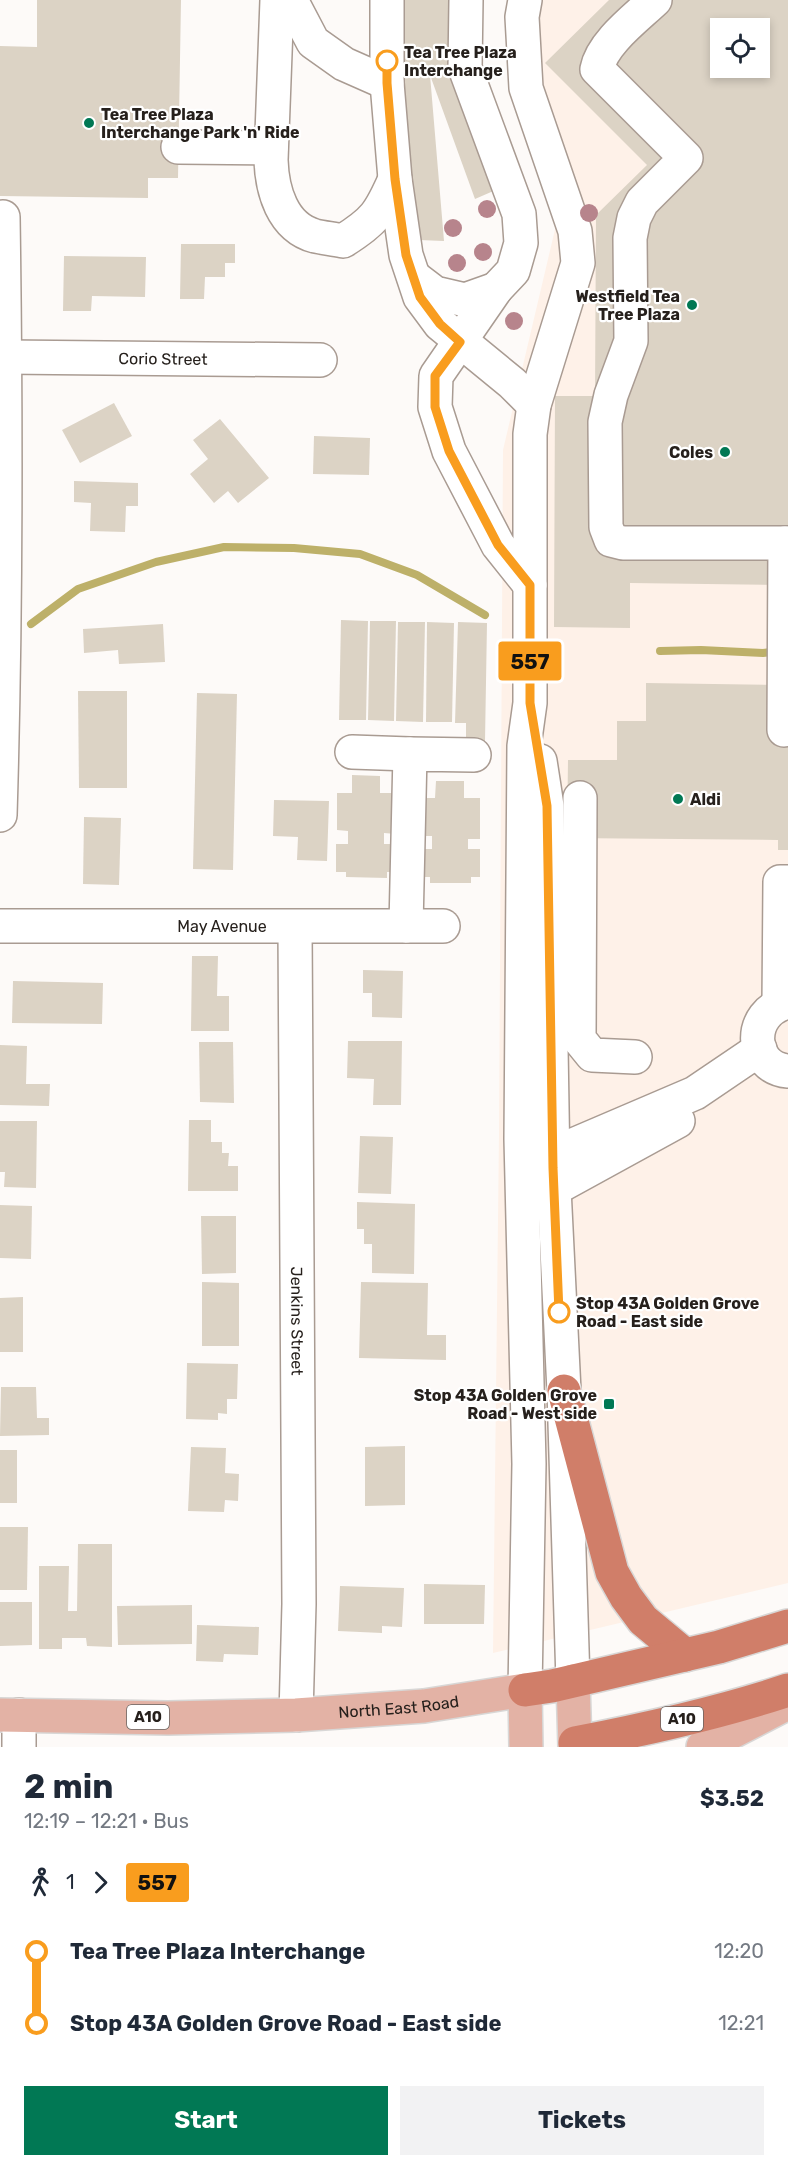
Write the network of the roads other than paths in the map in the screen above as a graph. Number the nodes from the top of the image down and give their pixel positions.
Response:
1 (277, 0) edge
2 (291, 0) edge
3 (387, 0) edge
4 (466, 0) edge
5 (525, 0) edge
6 (655, 0) edge
7 (387, 83) junction
8 (178, 147) dead end
9 (271, 148) junction
10 (395, 179) junction
11 (3, 217) dead end
12 (414, 277) junction
13 (496, 289) junction
14 (460, 342) junction
15 (5, 357) junction
16 (320, 360) dead end
17 (534, 405) junction
18 (2, 409) edge
19 (2, 508) edge
20 (787, 543) edge
21 (530, 585) junction
22 (784, 730) dead end
23 (352, 752) dead end
24 (410, 754) junction
25 (474, 755) dead end
26 (580, 798) dead end
27 (0, 815) edge
28 (788, 882) edge
29 (0, 926) edge
30 (406, 926) junction
31 (443, 926) dead end
32 (295, 928) junction
33 (784, 1003) edge
34 (635, 1056) dead end
35 (774, 1062) edge
36 (545, 1168) junction
37 (564, 1391) junction
38 (788, 1626) edge
39 (685, 1655) junction
40 (573, 1681) junction
41 (525, 1690) junction
42 (788, 1690) edge
43 (788, 1703) edge
44 (10, 1715) edge
45 (296, 1715) junction
46 (569, 1746) edge
47 (19, 1747) edge
48 (526, 1747) edge
49 (703, 1747) edge

1 - 9 street
2 - 7 street
3 - 7 street
4 - 13 street
5 - 17 street
6 - 20 street
7 - 10 street
8 - 9 street
9 - 10 street
10 - 12 street
11 - 15 street
12 - 13 street
12 - 14 street
13 - 14 street
14 - 17 street
14 - 21 street
15 - 16 street, Corio Street
15 - 18 street
17 - 21 street
18 - 19 street
19 - 27 street
20 - 22 street
21 - 36 street
23 - 24 street
24 - 25 street
24 - 30 street
26 - 34 street
28 - 33 street
29 - 32 street, May Avenue
30 - 31 street, May Avenue
30 - 32 street, May Avenue
32 - 45 street, Jenkins Street
33 - 35 street
35 - 36 street
35 - 36 street
36 - 37 street
36 - 41 street
37 - 39 highway
37 - 40 street
38 - 39 highway, North East Road / A10
39 - 40 highway, North East Road / A10
40 - 41 highway, North East Road / A10
40 - 46 main road
41 - 45 main road, North East Road / A10
41 - 48 main road
42 - 46 highway, A10
43 - 49 main road
44 - 45 main road, North East Road / A10
44 - 47 street

